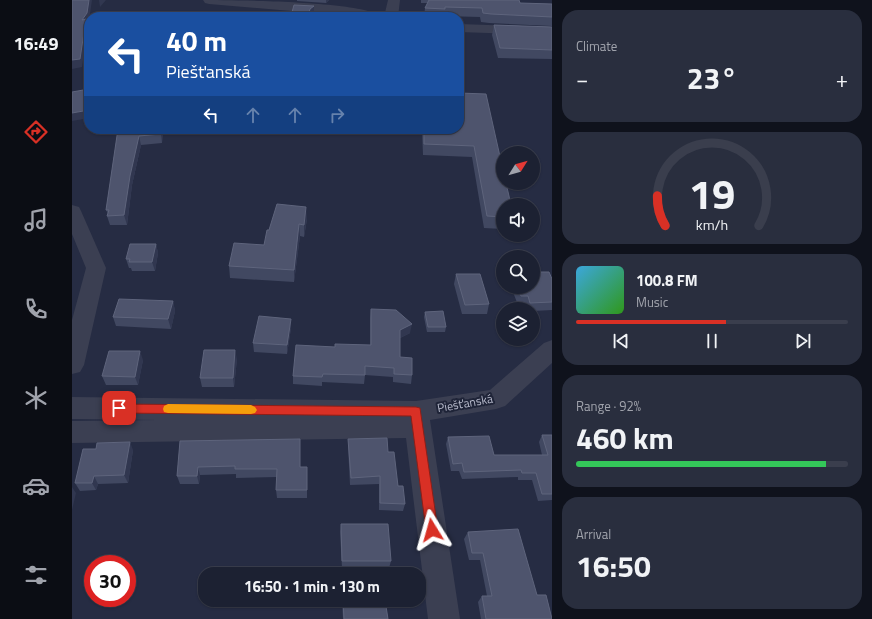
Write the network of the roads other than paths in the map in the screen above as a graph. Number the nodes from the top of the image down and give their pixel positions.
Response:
1 (209, 0) edge
2 (394, 0) edge
3 (351, 12) edge
4 (392, 12) edge
5 (464, 28) edge
6 (552, 31) edge
7 (72, 211) edge
8 (552, 349) edge
9 (72, 365) edge
10 (72, 408) edge
11 (417, 419) junction
12 (72, 432) edge
13 (444, 619) edge

1 - 3 street
2 - 4 street
5 - 6 street
7 - 9 street
8 - 11 street, Piešťanská
10 - 11 street, Piešťanská
11 - 12 street, Piešťanská
11 - 13 street

